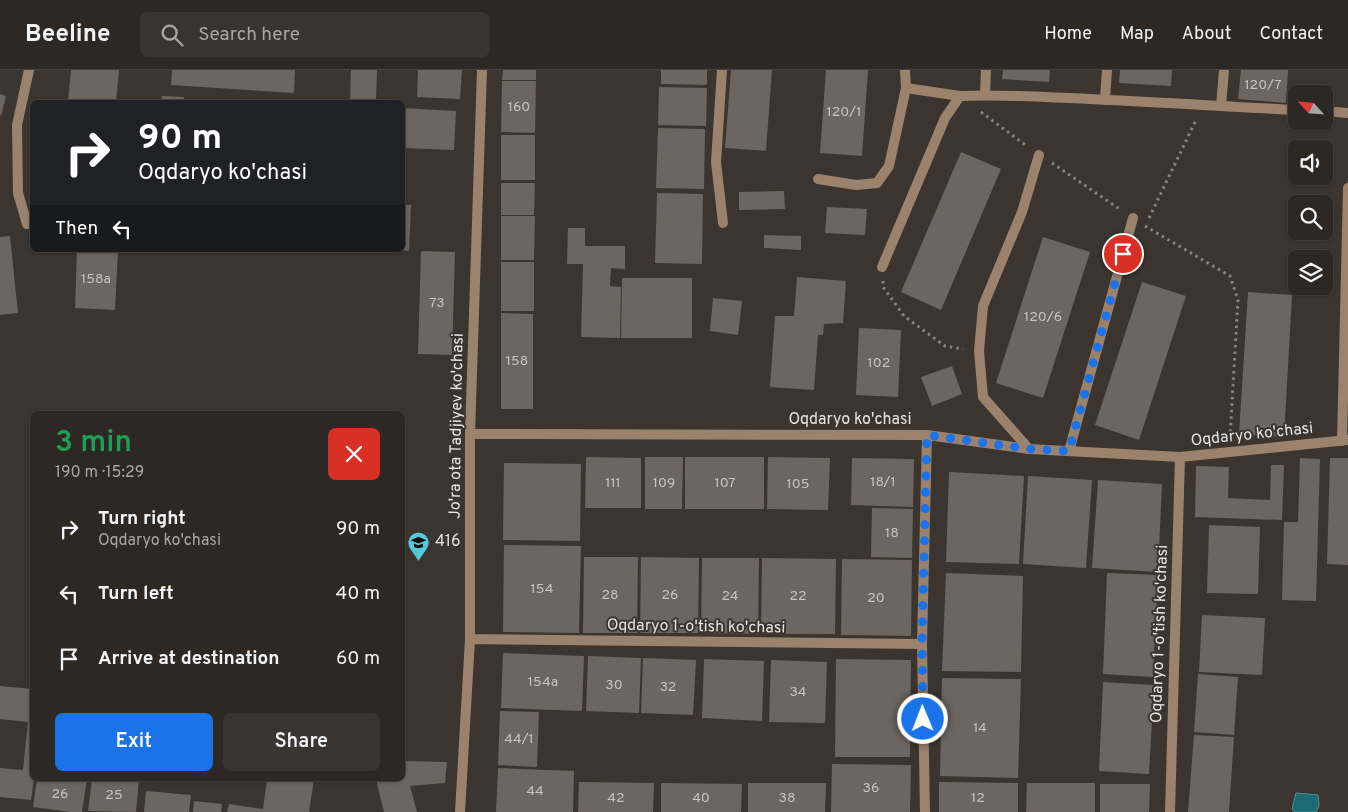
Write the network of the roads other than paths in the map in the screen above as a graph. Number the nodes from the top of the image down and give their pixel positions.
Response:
1 (29, 70) edge
2 (482, 70) edge
3 (722, 70) edge
4 (905, 70) edge
5 (986, 70) edge
6 (1107, 70) edge
7 (1224, 70) edge
8 (906, 88) junction
9 (985, 95) junction
10 (960, 96) junction
11 (1105, 100) junction
12 (1221, 106) junction
13 (1288, 110) edge
14 (1333, 112) edge
15 (1348, 113) edge
16 (1039, 155) road end
17 (818, 179) dead end
18 (1348, 188) edge
19 (1133, 218) road end
20 (723, 223) dead end
21 (27, 224) dead end
22 (882, 267) road end
23 (470, 434) junction
24 (927, 435) junction
25 (1345, 441) edge
26 (1029, 449) junction
27 (1069, 451) junction
28 (1180, 457) junction
29 (470, 639) junction
30 (922, 644) junction
31 (460, 812) edge
32 (925, 812) edge
33 (1170, 812) edge

1 - 21 street
2 - 23 street, Jo'ra ota Tadjiyev ko'chasi
3 - 20 street
4 - 8 street
5 - 9 street
6 - 11 street
7 - 12 street
8 - 10 street
8 - 17 street
9 - 10 street
9 - 11 street
10 - 22 street
11 - 12 street
12 - 13 street
14 - 15 street
16 - 26 street
18 - 25 street
19 - 27 street
23 - 24 street, Oqdaryo ko'chasi
23 - 29 street, Jo'ra ota Tadjiyev ko'chasi
24 - 26 street, Oqdaryo ko'chasi
24 - 30 street
25 - 28 street, Oqdaryo ko'chasi
26 - 27 street, Oqdaryo ko'chasi
27 - 28 street, Oqdaryo ko'chasi
28 - 33 street, Oqdaryo 1-o'tish ko'chasi
29 - 30 street, Oqdaryo 1-o'tish ko'chasi
29 - 31 street, Jo'ra ota Tadjiyev ko'chasi
30 - 32 street

